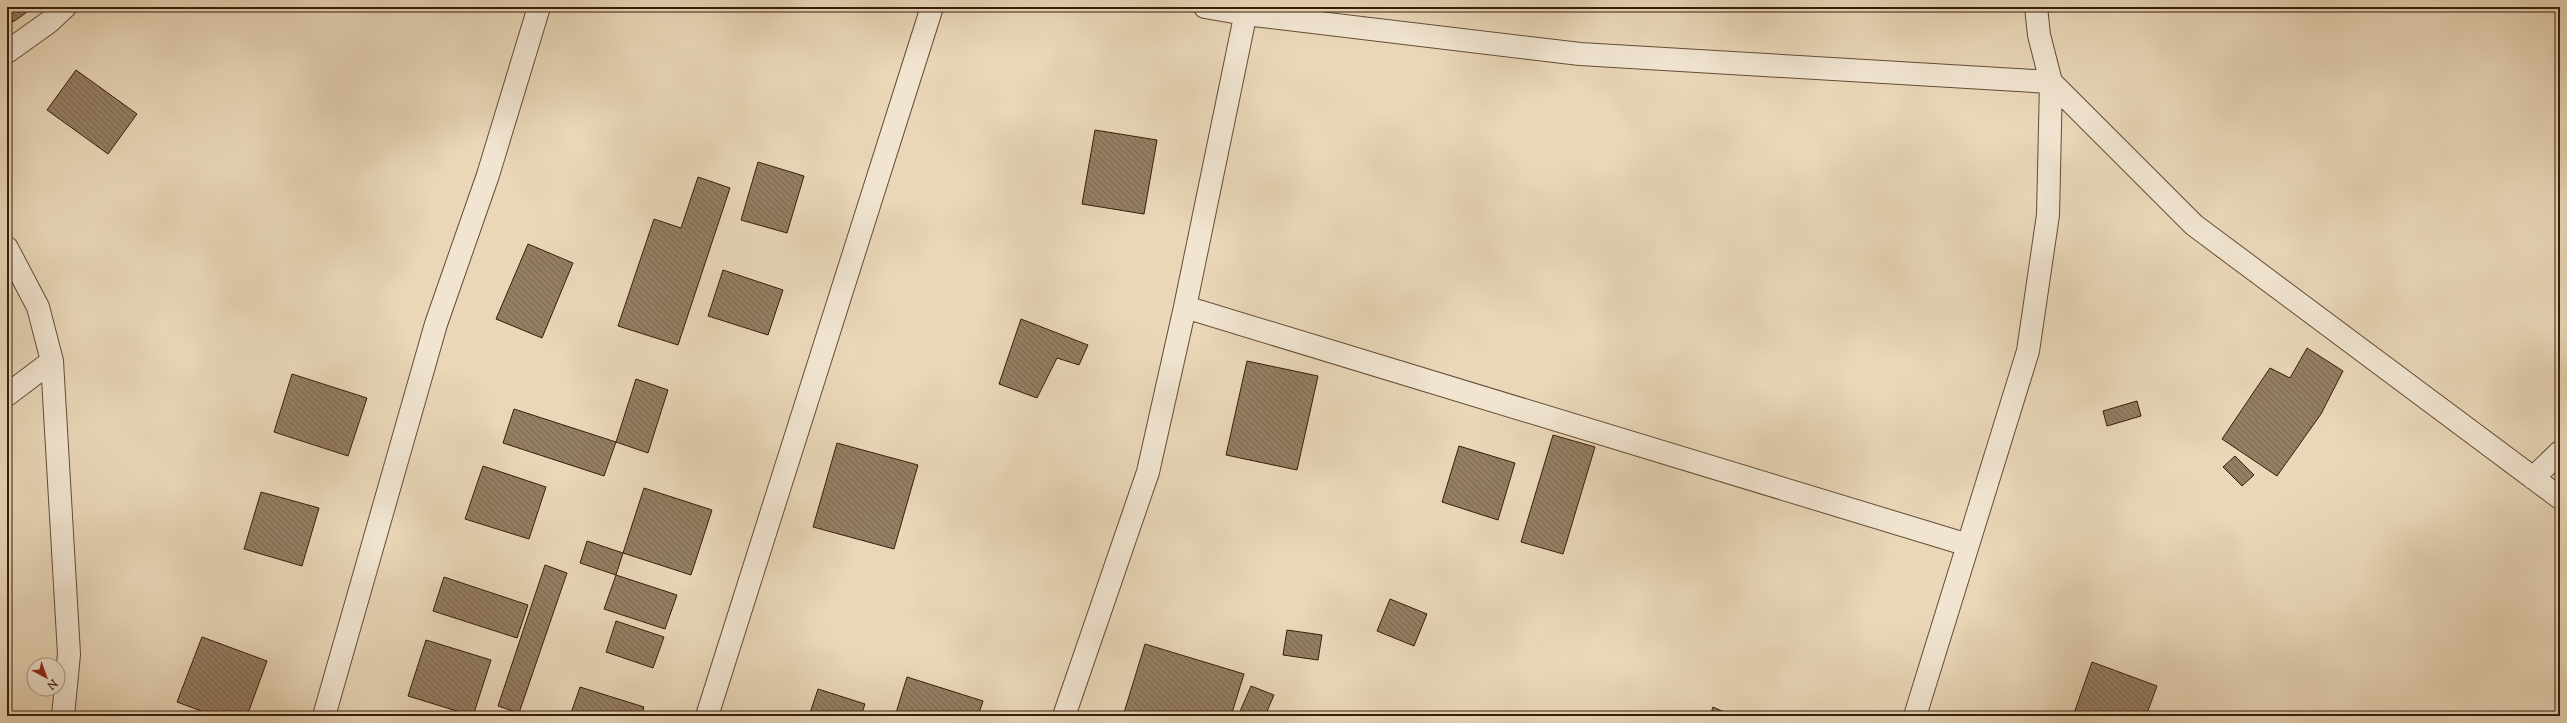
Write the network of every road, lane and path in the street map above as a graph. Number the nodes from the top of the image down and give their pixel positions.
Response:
1 (65, 7) edge
2 (539, 7) edge
3 (932, 7) edge
4 (1205, 7) edge
5 (2036, 7) edge
6 (1246, 11) edge
7 (7, 52) edge
8 (2051, 82) junction
9 (7, 248) edge
10 (1186, 307) junction
11 (52, 361) junction
12 (7, 395) edge
13 (2560, 452) edge
14 (2533, 478) junction
15 (2560, 498) edge
16 (1968, 545) junction
17 (63, 716) edge
18 (324, 716) edge
19 (707, 716) edge
20 (1064, 716) edge
21 (1915, 716) edge

1 - 7 street
2 - 18 street
3 - 19 street
4 - 6 street
5 - 8 street
6 - 8 street
6 - 10 street
8 - 14 street
8 - 16 street
9 - 11 street
10 - 16 street
10 - 20 street
11 - 12 street
11 - 17 street
13 - 14 street
14 - 15 street
16 - 21 street

